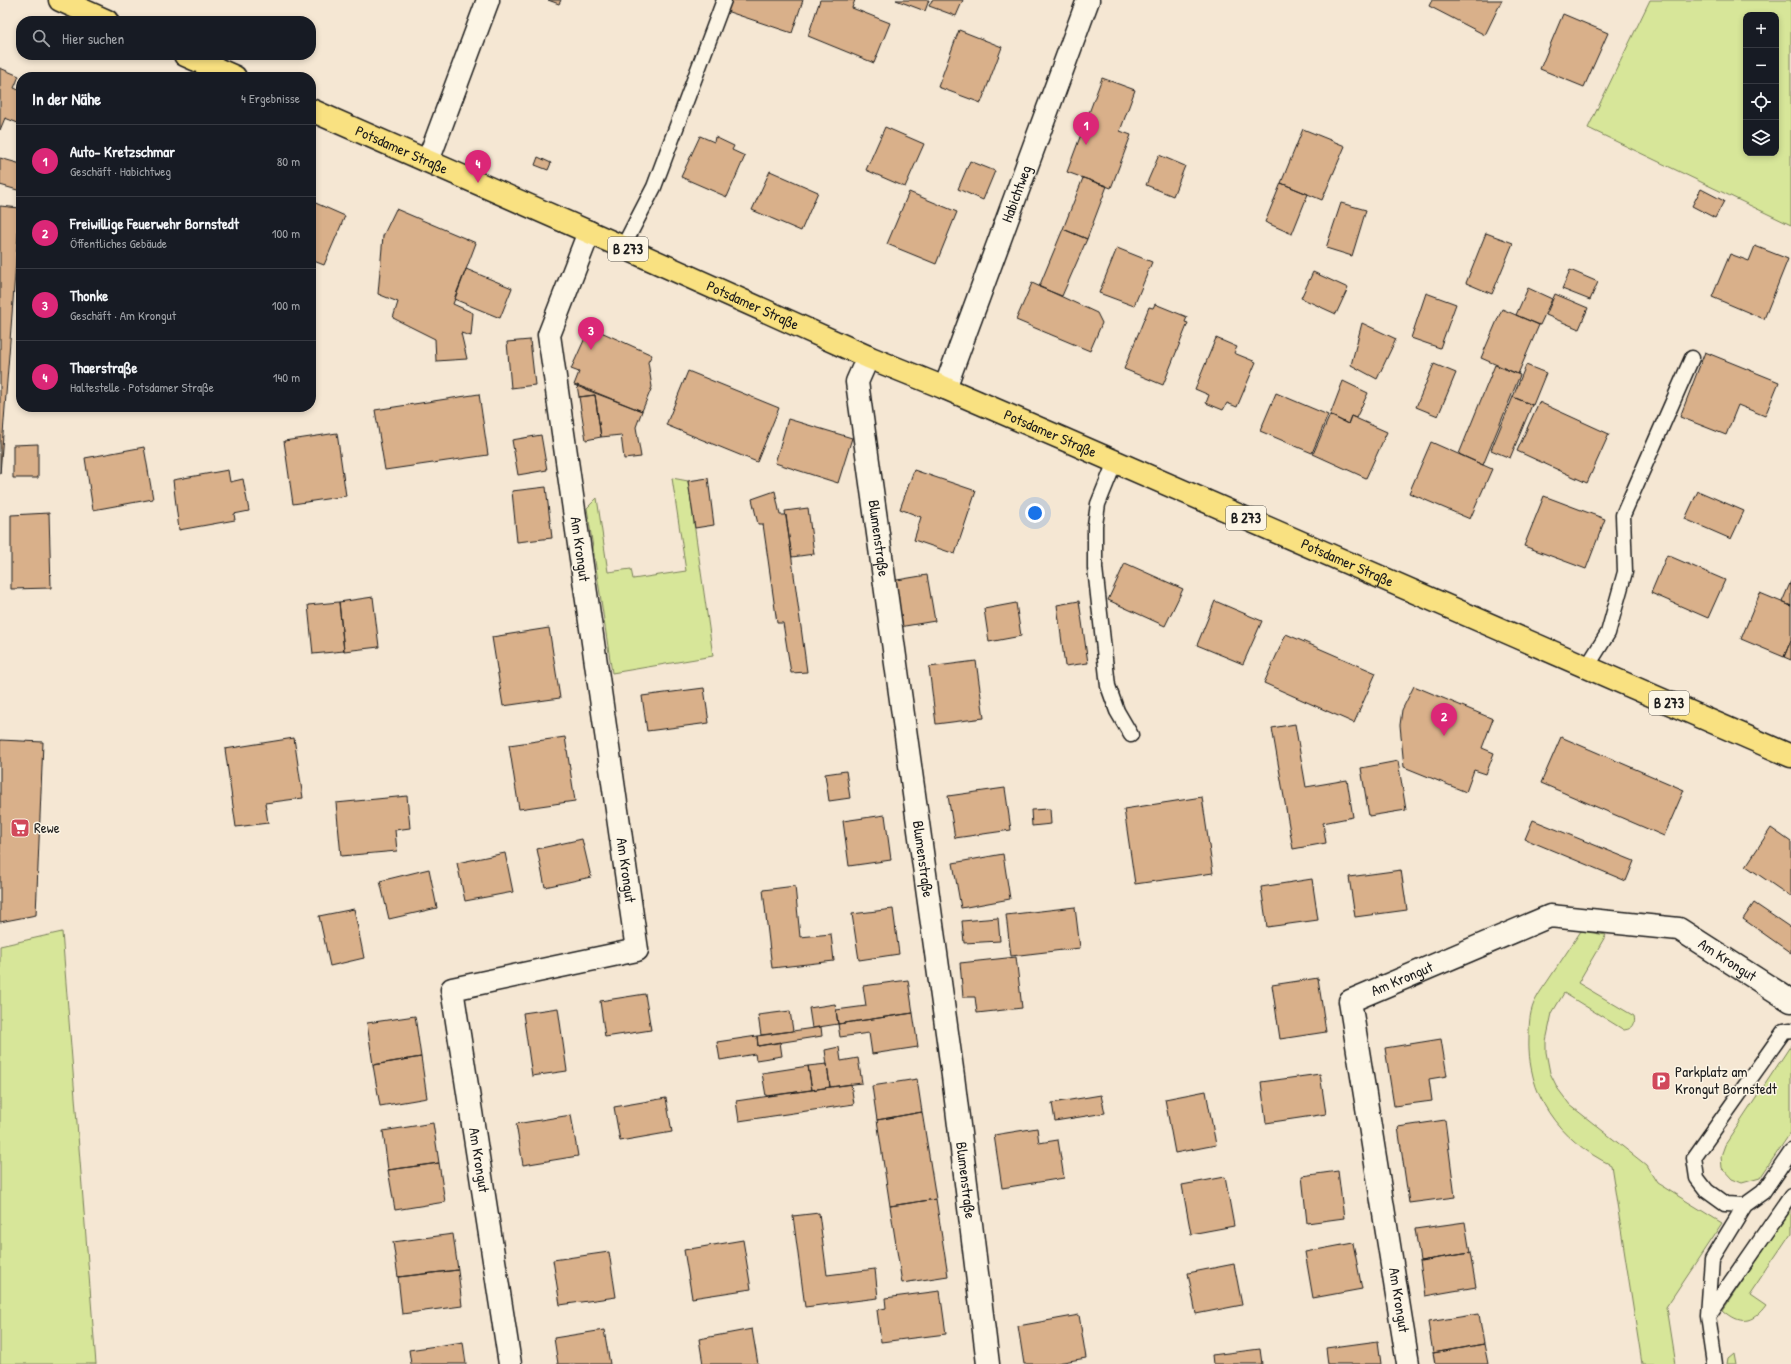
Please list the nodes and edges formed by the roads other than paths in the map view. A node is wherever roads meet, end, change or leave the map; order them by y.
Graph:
1 (60, 0) edge
2 (488, 0) edge
3 (724, 0) edge
4 (1088, 0) edge
5 (96, 16) edge
6 (196, 60) edge
7 (224, 72) edge
8 (316, 112) edge
9 (428, 161) junction
10 (589, 232) junction
11 (623, 247) junction
12 (868, 357) junction
13 (1692, 358) dead end
14 (945, 388) junction
15 (1115, 462) junction
16 (1587, 667) junction
17 (1131, 735) dead end
18 (1791, 756) edge
19 (1791, 1002) edge
20 (1791, 1030) edge
21 (1791, 1151) edge
22 (1791, 1196) edge
23 (1745, 1205) junction
24 (1708, 1316) junction
25 (510, 1364) edge
26 (988, 1364) edge
27 (1408, 1364) edge
28 (1715, 1364) edge

1 - 5 main road
2 - 9 street
3 - 11 lane
4 - 14 street, Habichtweg
6 - 7 main road
8 - 9 main road, Potsdamer Straße / B 273
9 - 10 main road, Potsdamer Straße / B 273
10 - 11 main road, Potsdamer Straße / B 273
10 - 25 street, Am Krongut
11 - 12 main road, Potsdamer Straße / B 273
12 - 14 main road, Potsdamer Straße / B 273
12 - 26 street, Blumenstraße
13 - 16 lane
14 - 15 main road, Potsdamer Straße / B 273
15 - 16 main road, Potsdamer Straße / B 273
15 - 17 lane
16 - 18 main road, Potsdamer Straße / B 273
19 - 27 street, Am Krongut
20 - 23 lane
21 - 23 lane
22 - 24 lane
23 - 24 lane
24 - 28 lane

